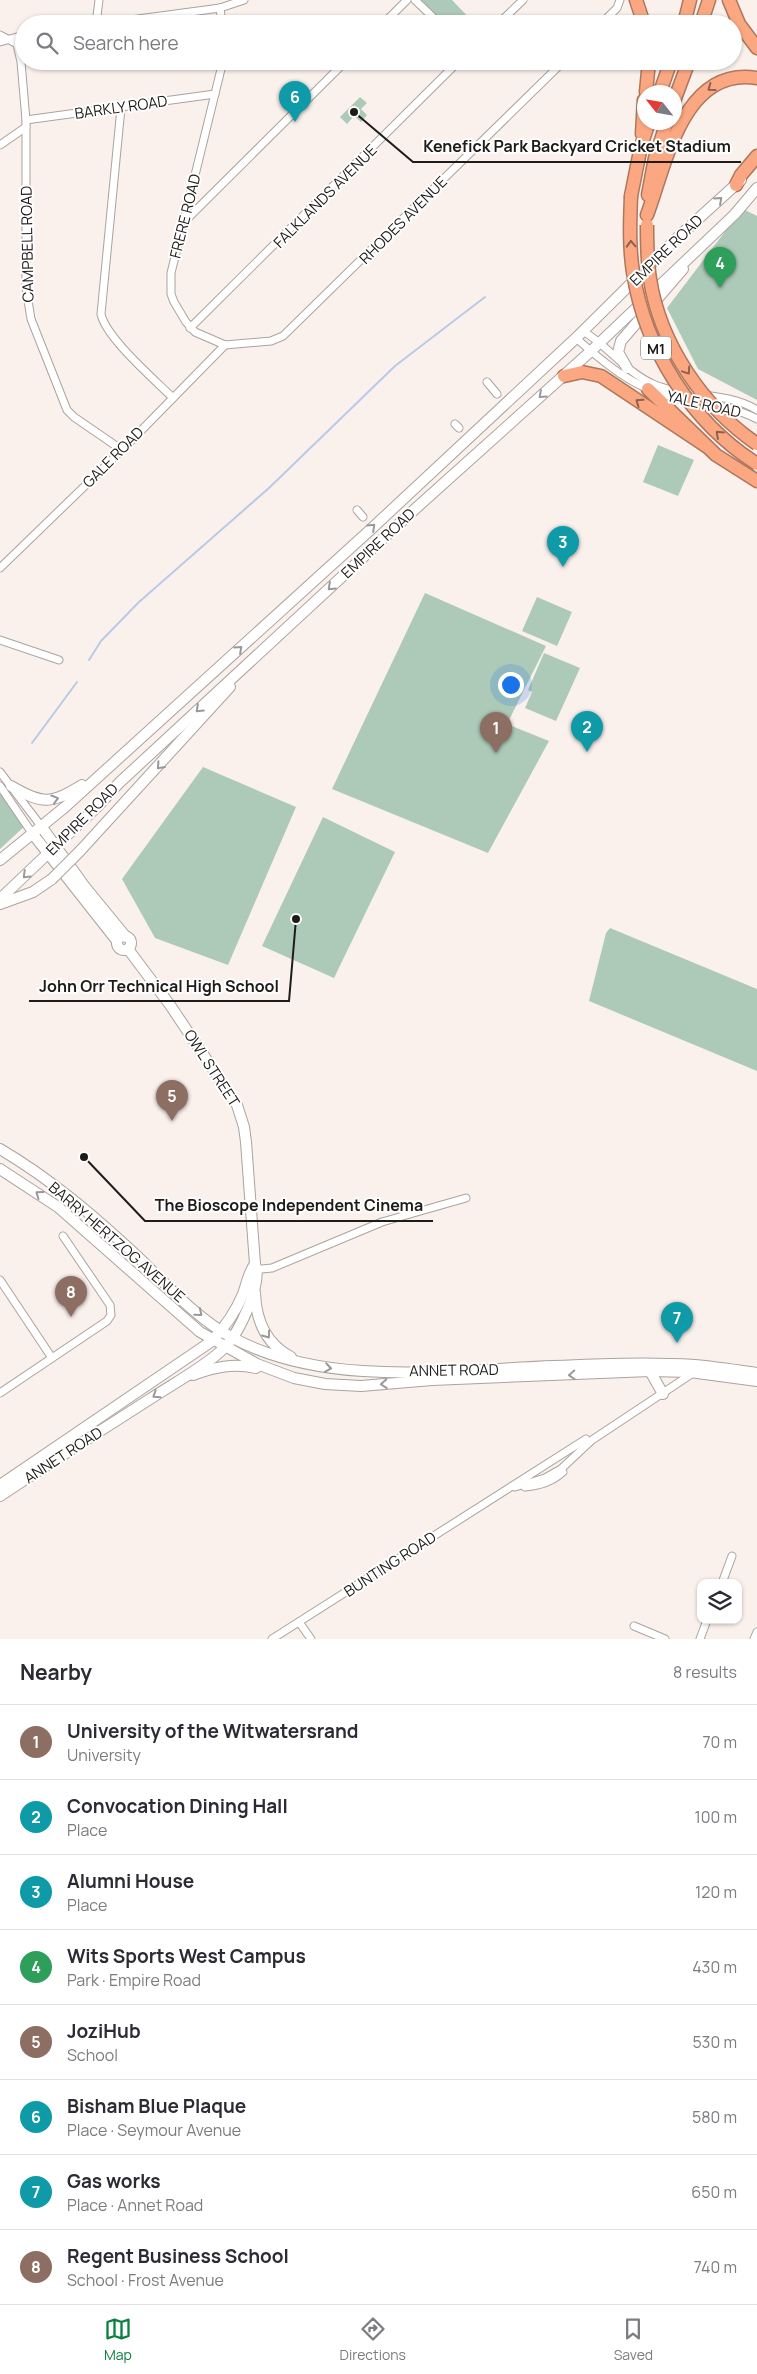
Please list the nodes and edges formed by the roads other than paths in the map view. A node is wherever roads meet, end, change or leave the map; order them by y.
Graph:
1 (99, 0) edge
2 (244, 0) edge
3 (407, 0) edge
4 (415, 0) edge
5 (523, 0) edge
6 (620, 0) edge
7 (636, 0) edge
8 (690, 0) edge
9 (709, 0) edge
10 (729, 0) edge
11 (220, 8) junction
12 (97, 15) edge
13 (168, 15) edge
14 (221, 15) edge
15 (392, 15) edge
16 (431, 15) edge
17 (507, 15) edge
18 (609, 15) edge
19 (641, 15) edge
20 (686, 15) edge
21 (704, 15) edge
22 (736, 15) edge
23 (742, 27) edge
24 (4, 37) edge
25 (0, 42) edge
26 (15, 45) edge
27 (757, 48) edge
28 (20, 70) edge
29 (221, 70) edge
30 (337, 70) edge
31 (450, 70) edge
32 (555, 70) edge
33 (648, 70) edge
34 (668, 70) edge
35 (686, 70) edge
36 (757, 78) edge
37 (647, 85) edge
38 (662, 85) edge
39 (680, 85) edge
40 (216, 94) junction
41 (122, 108) junction
42 (26, 124) junction
43 (642, 130) edge
44 (647, 130) edge
45 (665, 130) edge
46 (0, 145) edge
47 (641, 146) junction
48 (757, 156) edge
49 (757, 165) edge
50 (736, 185) junction
51 (757, 188) edge
52 (647, 220) junction
53 (183, 223) junction
54 (722, 226) junction
55 (650, 308) junction
56 (190, 328) junction
57 (580, 335) junction
58 (601, 341) junction
59 (225, 345) junction
60 (591, 351) junction
61 (627, 368) junction
62 (564, 376) junction
63 (487, 382) dead end
64 (648, 388) junction
65 (497, 394) dead end
66 (173, 398) junction
67 (757, 410) edge
68 (757, 419) edge
69 (757, 444) edge
70 (706, 446) junction
71 (122, 450) junction
72 (757, 464) edge
73 (757, 481) edge
74 (357, 510) dead end
75 (364, 517) dead end
76 (0, 568) edge
77 (0, 640) edge
78 (59, 660) dead end
79 (236, 675) junction
80 (0, 772) edge
81 (98, 776) junction
82 (5, 786) edge
83 (36, 829) junction
84 (52, 849) junction
85 (0, 860) edge
86 (0, 899) edge
87 (0, 904) edge
88 (0, 1149) edge
89 (0, 1168) edge
90 (466, 1198) dead end
91 (63, 1236) dead end
92 (254, 1268) junction
93 (0, 1280) edge
94 (254, 1290) junction
95 (222, 1331) junction
96 (232, 1338) junction
97 (212, 1341) junction
98 (225, 1348) junction
99 (52, 1358) junction
100 (307, 1365) junction
101 (612, 1368) junction
102 (694, 1369) junction
103 (272, 1371) junction
104 (553, 1371) junction
105 (650, 1371) junction
106 (757, 1373) edge
107 (182, 1379) junction
108 (757, 1381) edge
109 (662, 1392) junction
110 (0, 1393) edge
111 (0, 1485) edge
112 (508, 1489) junction
113 (0, 1496) edge
114 (732, 1556) dead end
115 (723, 1579) edge
116 (299, 1622) junction
117 (706, 1624) edge
118 (634, 1626) dead end
119 (757, 1632) edge
120 (272, 1639) edge
121 (311, 1639) edge
122 (665, 1639) edge
123 (700, 1639) edge
124 (754, 1639) edge

1 - 12 street
2 - 11 street
3 - 15 street
4 - 16 street
5 - 17 street
6 - 18 street
7 - 19 highway
8 - 20 highway
9 - 21 highway
10 - 22 highway
11 - 13 street
11 - 14 street
23 - 27 highway
24 - 25 street
24 - 26 street, CAMPBELL ROAD
28 - 42 street, CAMPBELL ROAD
29 - 40 street, FRERE ROAD
30 - 53 street
31 - 56 street, FALKLANDS AVENUE
32 - 59 street, RHODES AVENUE
33 - 37 highway
34 - 38 highway
35 - 39 highway
36 -> 52 highway
40 - 41 street, BARKLY ROAD
40 - 53 street, FRERE ROAD
41 - 42 street, BARKLY ROAD
41 - 66 street
42 - 46 street, BARKLY ROAD
42 - 71 street, CAMPBELL ROAD
43 - 47 highway
44 - 47 highway, M1
45 - 52 highway, M1
72 -> 47 highway, M1, bridge
48 - 50 highway
49 - 50 main road, EMPIRE ROAD
57 -> 50 main road, EMPIRE ROAD
51 - 54 main road, EMPIRE ROAD
52 -> 69 highway, M1, bridge
53 - 56 street, FRERE ROAD
54 - 55 main road
54 - 58 main road, EMPIRE ROAD
55 - 58 main road
55 - 61 main road
56 - 59 street, FRERE ROAD
57 - 58 street, YALE ROAD
57 - 60 street, YALE ROAD
81 -> 57 main road, EMPIRE ROAD
58 - 60 main road, EMPIRE ROAD
58 - 61 street, YALE ROAD
59 - 66 street, GALE ROAD
60 - 62 main road, EMPIRE ROAD
60 - 64 street, YALE ROAD
61 - 67 street, YALE ROAD
70 -> 62 highway
62 -> 79 main road, EMPIRE ROAD
63 - 65 street
64 - 68 street, YALE ROAD
64 - 70 highway
66 - 71 street, GALE ROAD
70 - 73 highway
71 - 76 street, GALE ROAD
74 - 75 street
77 - 78 street
79 -> 84 main road, EMPIRE ROAD
79 -> 87 main road, bridge
80 - 82 street
82 -> 81 main road
81 - 83 main road, EMPIRE ROAD
82 - 83 street
82 - 83 street
83 - 84 main road
83 - 85 main road, EMPIRE ROAD
84 -> 86 main road, EMPIRE ROAD
84 - 92 main road, OWL STREET
88 -> 95 main road, BARRY HERTZOG AVENUE
97 -> 89 main road, BARRY HERTZOG AVENUE
90 - 92 street
91 - 99 street
92 - 94 main road, OWL STREET
92 - 95 main road, OWL STREET
93 - 99 street
94 - 96 main road, OWL STREET
94 -> 100 main road
95 - 96 main road, BARRY HERTZOG AVENUE
95 - 97 main road, ANNET ROAD
96 - 98 main road, ANNET ROAD
96 - 100 main road, ANNET ROAD
97 - 98 main road, BARRY HERTZOG AVENUE
97 - 111 main road, ANNET ROAD
98 - 103 main road, ANNET ROAD
98 - 107 main road, ANNET ROAD
99 - 110 street
100 -> 104 main road, ANNET ROAD
101 - 102 main road, ANNET ROAD
101 - 104 main road, ANNET ROAD
101 - 105 main road, ANNET ROAD
102 - 105 main road, ANNET ROAD
102 - 106 main road
102 - 108 main road
102 - 109 street, BUNTING ROAD
104 -> 103 main road, ANNET ROAD
103 - 107 main road
105 - 109 main road
107 -> 113 main road, ANNET ROAD
109 - 112 street, BUNTING ROAD
109 - 112 street, BUNTING ROAD
112 - 116 street, BUNTING ROAD
114 - 115 street
116 - 120 street, BUNTING ROAD
116 - 121 street
117 - 123 street
118 - 122 street
119 - 124 street

